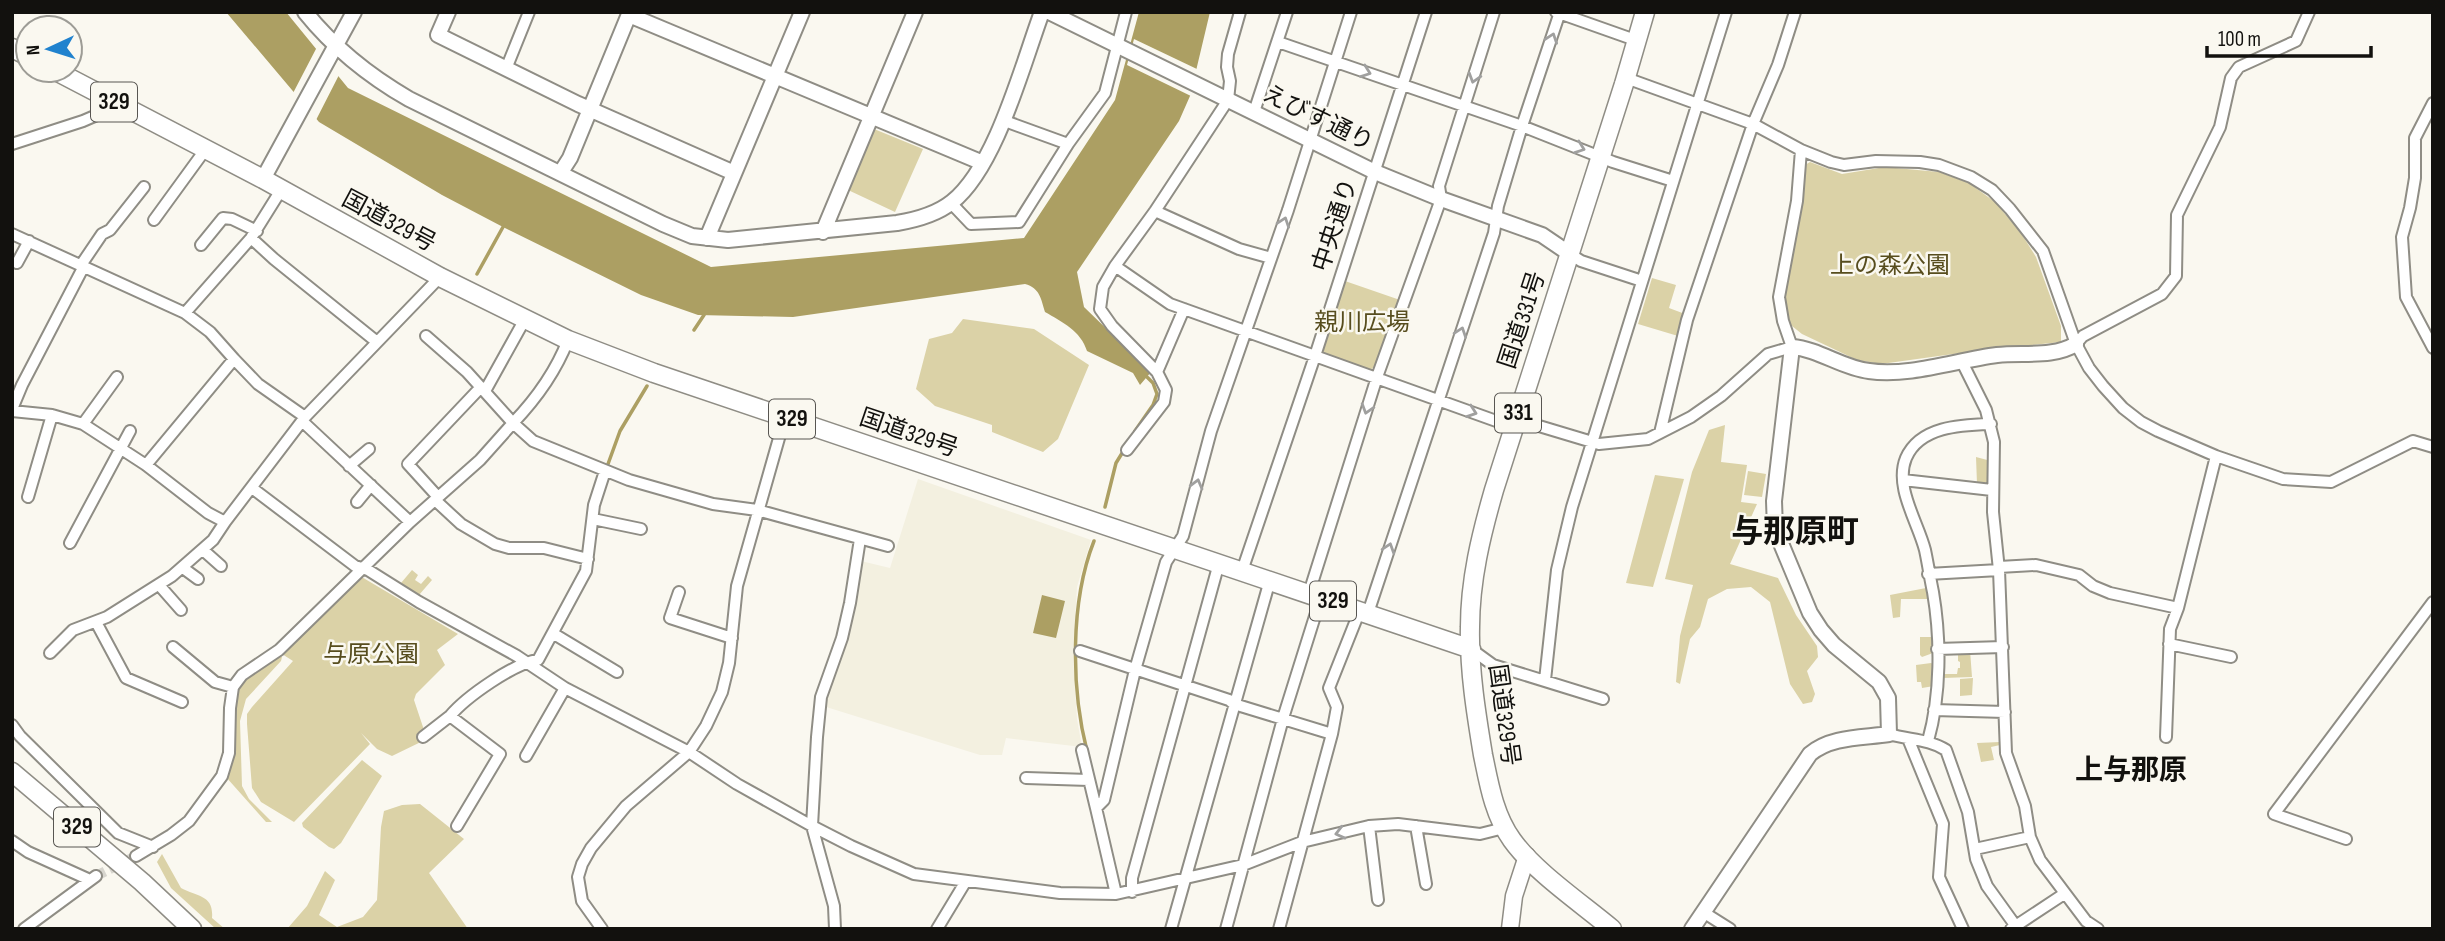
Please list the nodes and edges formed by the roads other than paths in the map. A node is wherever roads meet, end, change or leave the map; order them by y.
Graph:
1 (305, 12) edge
2 (354, 12) edge
3 (448, 12) edge
4 (529, 12) edge
5 (802, 12) edge
6 (915, 12) edge
7 (1042, 12) edge
8 (1049, 12) edge
9 (1126, 12) edge
10 (1240, 12) edge
11 (1287, 12) edge
12 (1351, 12) edge
13 (1426, 12) edge
14 (1494, 12) edge
15 (1645, 12) edge
16 (1726, 12) edge
17 (1795, 12) edge
18 (2309, 12) edge
19 (1559, 13) edge
20 (630, 14) edge
21 (1638, 41) junction
22 (1278, 42) junction
23 (335, 47) junction
24 (1124, 49) junction
25 (1336, 62) junction
26 (506, 69) junction
27 (775, 76) junction
28 (1626, 78) junction
29 (80, 84) edge
30 (1402, 85) junction
31 (1222, 97) junction
32 (2433, 103) edge
33 (1699, 104) junction
34 (120, 105) junction
35 (1465, 106) junction
36 (591, 110) junction
37 (1254, 112) junction
38 (872, 117) junction
39 (1002, 120) junction
40 (1753, 124) junction
41 (1522, 126) junction
42 (1311, 140) junction
43 (12, 144) edge
44 (1068, 144) junction
45 (205, 149) junction
46 (1801, 150) junction
47 (1602, 156) junction
48 (983, 163) junction
49 (561, 172) junction
50 (1375, 172) junction
51 (734, 173) junction
52 (262, 179) junction
53 (1673, 181) junction
54 (144, 187) dead end
55 (281, 190) junction
56 (1441, 199) junction
57 (951, 203) junction
58 (1155, 211) junction
59 (154, 219) dead end
60 (1497, 220) junction
61 (823, 232) junction
62 (12, 234) edge
63 (254, 235) junction
64 (707, 239) junction
65 (29, 242) junction
66 (201, 245) dead end
67 (1570, 254) junction
68 (1271, 258) junction
69 (17, 262) dead end
70 (83, 266) junction
71 (1115, 266) junction
72 (440, 276) junction
73 (1642, 281) junction
74 (1184, 309) junction
75 (185, 313) junction
76 (525, 319) junction
77 (1246, 332) junction
78 (426, 336) dead end
79 (568, 340) junction
80 (377, 342) junction
81 (2076, 344) junction
82 (1792, 347) junction
83 (2433, 348) edge
84 (1315, 356) junction
85 (234, 359) junction
86 (1962, 362) junction
87 (1157, 372) junction
88 (117, 377) dead end
89 (1377, 377) junction
90 (483, 389) junction
91 (1438, 400) junction
92 (12, 410) edge
93 (52, 415) junction
94 (785, 417) junction
95 (303, 419) junction
96 (513, 423) junction
97 (1514, 423) junction
98 (83, 424) junction
99 (1991, 424) junction
100 (130, 431) dead end
101 (1660, 433) junction
102 (1591, 441) junction
103 (119, 447) junction
104 (2433, 447) edge
105 (369, 449) dead end
106 (1127, 450) dead end
107 (2216, 456) junction
108 (146, 466) junction
109 (349, 466) junction
110 (605, 471) junction
111 (1903, 480) junction
112 (371, 485) junction
113 (252, 488) junction
114 (1992, 490) junction
115 (28, 497) dead end
116 (436, 498) junction
117 (357, 502) dead end
118 (757, 510) junction
119 (593, 519) junction
120 (225, 522) junction
121 (410, 522) junction
122 (641, 529) dead end
123 (860, 538) junction
124 (70, 543) dead end
125 (888, 546) dead end
126 (1175, 549) junction
127 (203, 550) junction
128 (588, 559) junction
129 (1219, 563) junction
130 (221, 566) dead end
131 (183, 568) junction
132 (1999, 568) junction
133 (362, 569) junction
134 (1242, 571) junction
135 (1928, 575) junction
136 (198, 579) dead end
137 (1270, 580) junction
138 (159, 585) junction
139 (679, 592) dead end
140 (1315, 595) junction
141 (2433, 602) edge
142 (2178, 608) junction
143 (181, 610) dead end
144 (1364, 611) junction
145 (96, 622) junction
146 (554, 634) junction
147 (732, 638) junction
148 (2169, 644) junction
149 (173, 647) dead end
150 (2003, 647) junction
151 (1471, 649) junction
152 (1937, 649) junction
153 (1080, 651) dead end
154 (50, 653) dead end
155 (2231, 657) dead end
156 (524, 662) junction
157 (1135, 670) junction
158 (618, 672) dead end
159 (1545, 680) junction
160 (233, 687) junction
161 (1184, 687) junction
162 (565, 688) junction
163 (1603, 699) dead end
164 (182, 702) dead end
165 (1234, 704) junction
166 (1934, 710) junction
167 (2005, 712) junction
168 (450, 716) junction
169 (1283, 721) junction
170 (12, 725) edge
171 (1332, 734) junction
172 (1889, 734) junction
173 (422, 737) dead end
174 (2166, 737) dead end
175 (1909, 741) junction
176 (1928, 741) junction
177 (1082, 750) dead end
178 (689, 752) junction
179 (526, 756) dead end
180 (12, 772) edge
181 (1026, 778) dead end
182 (1089, 780) junction
183 (1096, 808) junction
184 (1416, 825) junction
185 (457, 826) dead end
186 (812, 826) junction
187 (1369, 826) junction
188 (1504, 828) junction
189 (2030, 837) junction
190 (2346, 839) dead end
191 (12, 841) edge
192 (1302, 842) junction
193 (153, 847) junction
194 (1975, 849) junction
195 (135, 856) tunnel mouth
196 (1527, 856) junction
197 (1243, 865) junction
198 (1185, 879) junction
199 (966, 881) junction
200 (1426, 884) dead end
201 (1132, 892) junction
202 (1116, 894) junction
203 (2064, 894) junction
204 (1378, 900) dead end
205 (1703, 912) junction
206 (2013, 927) edge
207 (24, 929) edge
208 (192, 929) edge
209 (603, 929) edge
210 (835, 929) edge
211 (937, 929) edge
212 (1171, 929) edge
213 (1226, 929) edge
214 (1279, 929) edge
215 (1510, 929) edge
216 (1612, 929) edge
217 (1692, 929) edge
218 (1730, 929) edge
219 (1963, 929) edge
220 (2098, 929) edge

1 - 23 street
2 - 23 street
3 - 26 street
4 - 26 street
5 - 27 street
6 - 38 street
7 - 39 street
8 - 24 street, えびす通り
9 - 24 street
10 - 31 street
11 - 22 street
12 - 25 street
13 - 30 street, 中央通り
14 -> 35 street
15 - 21 highway, 国道331号 / 331
16 - 33 street
17 - 40 street
18 - 81 street
19 - 21 street
41 -> 19 street
20 - 27 street
20 - 36 street
21 - 28 highway, 国道331号 / 331
22 - 25 street
22 - 37 street
23 - 49 street
23 - 52 street
24 - 31 street, えびす通り
24 - 44 street
25 -> 30 street
25 - 42 street
26 - 36 street
27 - 38 street
27 - 51 street
28 - 33 street
28 - 47 highway, 国道331号 / 331
29 - 34 highway, 国道329号 / 329
30 - 35 street
30 - 50 street, 中央通り
31 - 37 street, えびす通り
31 - 58 street
32 - 83 street
33 - 40 street
33 - 53 street
34 - 43 street
34 - 45 highway, 国道329号 / 329
35 - 41 street
35 - 56 street
36 - 49 street
36 - 51 street
37 - 42 street, えびす通り
38 - 48 street
38 - 61 street
39 - 44 street
39 - 48 street
40 - 46 street
40 - 101 street
41 -> 47 street
41 - 60 street
42 - 50 street, えびす通り
68 -> 42 street
44 - 57 street
45 - 52 highway, 国道329号 / 329
45 - 59 street
46 - 81 street
46 - 82 street
47 - 53 street
47 - 67 highway, 国道331号 / 331
48 - 57 street
49 - 64 street
50 - 56 street, えびす通り
50 - 84 street, 中央通り
51 - 64 street
52 - 55 highway, 国道329号 / 329
53 - 73 street
54 - 70 street
55 - 63 street
55 - 72 highway, 国道329号 / 329
56 - 60 street, えびす通り
56 - 89 street
57 - 61 street
58 - 68 street
58 - 71 street
60 - 67 street, えびす通り
91 -> 60 street
61 - 64 street
62 - 65 street
63 - 66 street
63 - 75 street
63 - 80 street
65 - 69 street
65 - 70 street
67 - 73 street
67 - 97 highway, 国道331号 / 331
68 - 77 street
70 - 75 street
70 - 92 street
71 - 74 street
71 - 87 street
72 - 76 highway, 国道329号 / 329
72 - 80 street
73 - 102 street
74 - 77 street
74 - 87 street
75 - 85 street
76 - 79 highway, 国道329号 / 329
76 - 90 street
77 - 84 street
126 -> 77 street
78 - 90 street
79 - 94 highway, 国道329号 / 329
79 - 96 street
80 - 95 street
81 - 86 street
81 - 107 street
82 - 86 street
82 - 101 street
82 - 172 street
84 - 89 street
84 - 134 street, 中央通り
85 - 95 street
85 - 108 street
86 - 99 street
87 - 106 street
88 - 98 street
89 - 91 street
89 -> 140 street
90 - 96 street
90 - 116 street
91 -> 97 street
144 -> 91 street
92 - 93 street
93 - 98 street
93 - 115 street
94 - 118 street
94 - 126 highway, 国道329号 / 329
95 - 109 street
95 - 113 street
96 - 110 street
96 - 116 street
97 - 102 street
97 - 151 highway, 国道331号 / 331
98 - 103 street
99 - 111 street
99 - 114 street
100 - 103 street
101 - 102 street
102 - 159 street
103 - 108 street
103 - 124 street
104 - 107 street
105 - 109 street
107 - 142 street
108 - 120 street
109 - 112 street
110 - 118 street
110 - 119 street
111 - 114 street
111 - 135 street
112 - 117 street
112 - 121 street
113 - 120 street
113 - 133 street
114 - 132 street
116 - 121 street
116 - 128 street
118 - 123 street
118 - 147 street
119 - 122 street
119 - 128 street
120 - 127 street
121 - 133 street
123 - 125 street
123 - 186 street
126 - 129 highway, 国道329号 / 329
126 - 157 street
127 - 130 street
127 - 131 street
128 - 146 street
129 - 134 highway, 国道329号 / 329
129 - 161 street
131 - 136 street
131 - 138 street
132 - 135 street
132 - 142 street
132 - 150 street
133 - 156 street
133 - 160 street
134 - 137 highway, 国道329号 / 329
135 - 152 street
137 - 140 highway, 国道329号 / 329
137 - 165 street
138 - 143 street
138 - 145 street
139 - 147 street
140 - 144 highway, 国道329号 / 329
140 - 169 street
141 - 190 street
142 - 148 street
144 - 151 highway, 国道329号 / 329
144 - 171 street
145 - 154 street
145 - 164 street
146 - 156 street
146 - 158 street
147 - 178 street
148 - 155 street
148 - 174 street
149 - 160 street
150 - 152 street
150 - 167 street
151 - 159 street
151 - 188 highway, 国道329号
152 - 166 street
153 - 157 street
156 - 162 street
156 - 168 street
157 - 161 street
157 - 183 street
159 - 163 street
160 - 193 street
161 - 165 street
161 - 201 street
162 - 178 street
162 - 179 street
165 - 169 street
165 - 198 street
166 - 167 street
166 - 176 street
167 - 189 street
168 - 173 street
168 - 185 street
169 - 171 street
169 - 197 street
170 - 193 street
171 - 192 street
172 - 175 street
172 - 205 street
175 - 176 street
175 - 219 street
176 - 194 street
177 - 182 street
178 - 186 street
178 - 209 street
180 - 208 highway, 329
181 - 182 street
182 - 183 street
183 - 202 street
184 - 187 street
184 - 188 street
184 - 200 street
186 - 199 street
186 - 210 street
187 -> 192 street
187 - 204 street
188 - 196 highway, 国道329号
189 - 194 street
189 - 203 street
191 - 207 street
192 - 197 street
192 - 214 street
193 - 195 street
194 - 206 street
196 - 215 main road
196 - 216 highway, 国道329号
197 - 198 street
197 - 213 street
198 - 201 street
198 - 212 street
199 - 202 street
199 - 211 street
201 - 202 street
203 - 206 street
203 - 220 street
205 - 217 street
205 - 218 street

